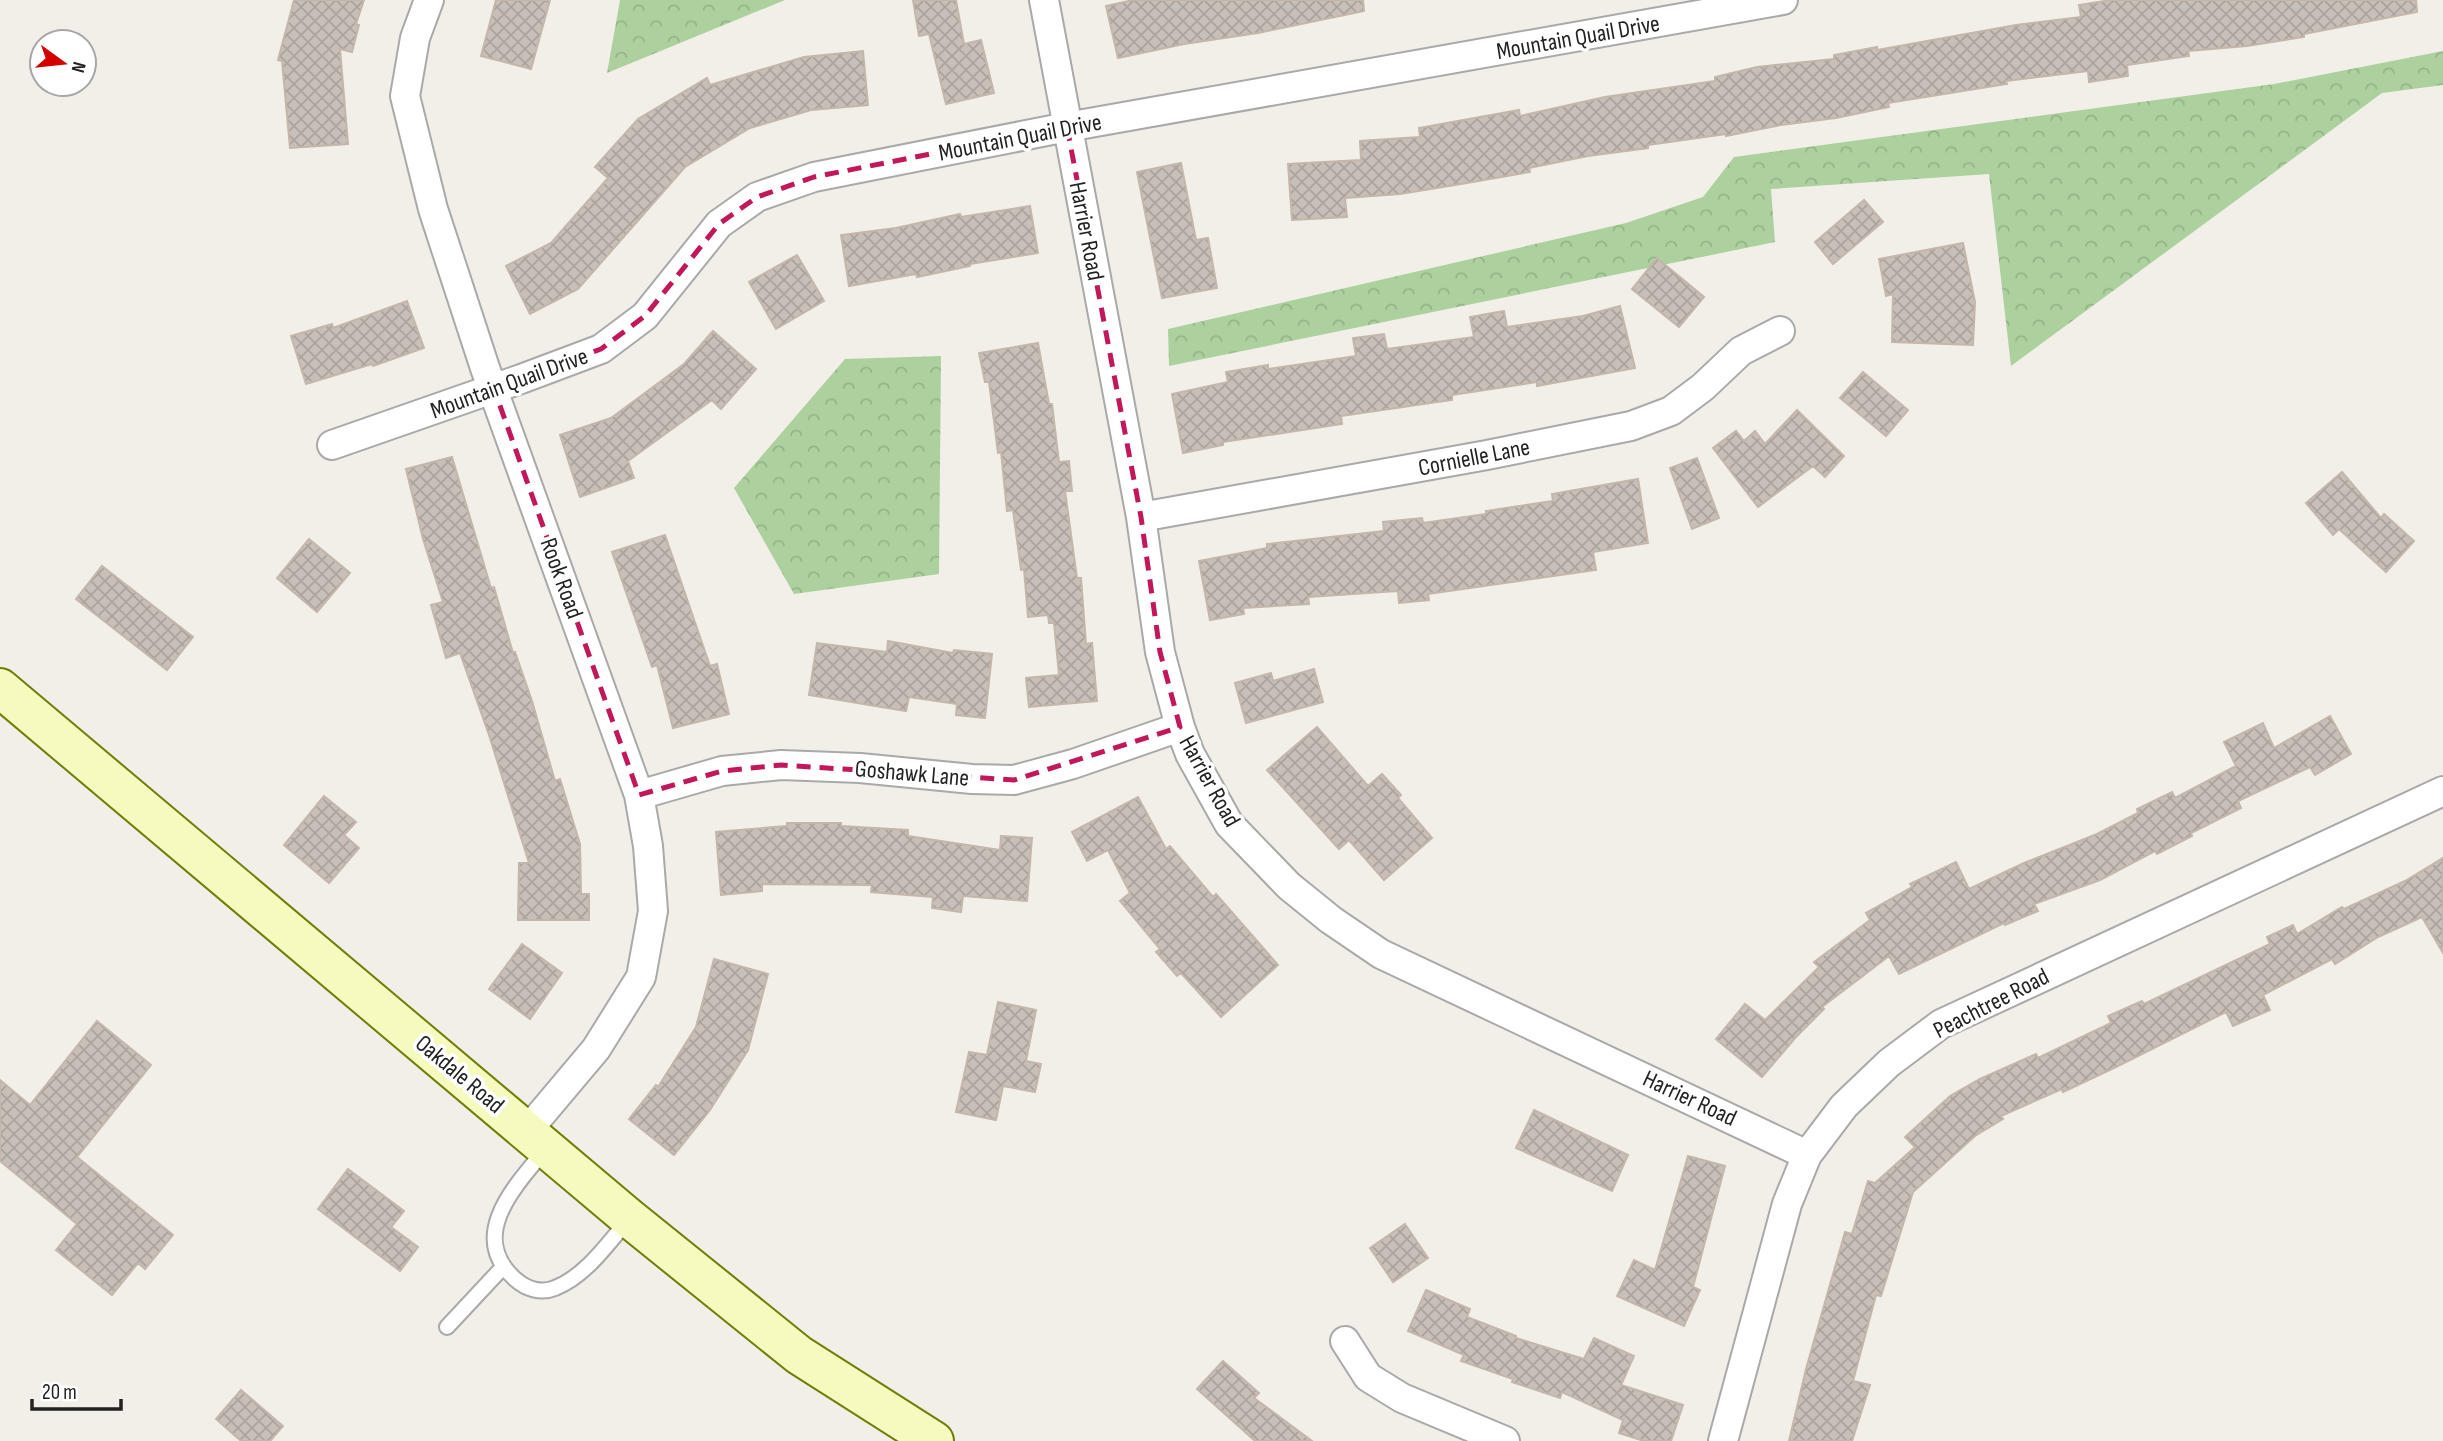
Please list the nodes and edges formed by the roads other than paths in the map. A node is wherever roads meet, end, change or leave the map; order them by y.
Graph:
1 (429, 0) edge
2 (1044, 0) edge
3 (1783, 0) edge
4 (1708, 7) edge
5 (1067, 127) junction
6 (1780, 331) dead end
7 (495, 389) junction
8 (332, 445) dead end
9 (1141, 517) junction
10 (0, 688) edge
11 (1180, 727) junction
12 (2443, 791) edge
13 (639, 795) junction
14 (537, 1140) junction
15 (1807, 1154) junction
16 (629, 1219) junction
17 (503, 1267) junction
18 (447, 1326) dead end
19 (1345, 1341) dead end
20 (934, 1441) edge
21 (1505, 1441) edge
22 (1723, 1441) edge

1 - 7 street, Rook Road
2 - 5 street, Harrier Road
3 - 4 street, Mountain Quail Drive
4 - 5 street, Mountain Quail Drive
5 - 7 street, Mountain Quail Drive
5 - 9 street, Harrier Road
6 - 9 street, Cornielle Lane
7 - 8 street, Mountain Quail Drive
7 - 13 street, Rook Road
9 - 11 street, Harrier Road
10 - 14 main road, Oakdale Road
11 - 13 street, Goshawk Lane
11 - 15 street, Harrier Road
12 - 15 street, Peachtree Road
13 - 14 street, Rook Road
14 - 16 main road, Oakdale Road
14 - 17 lane
15 - 22 street, Peachtree Road
16 - 17 lane
16 - 20 main road, Oakdale Road
17 - 18 lane
19 - 21 street

